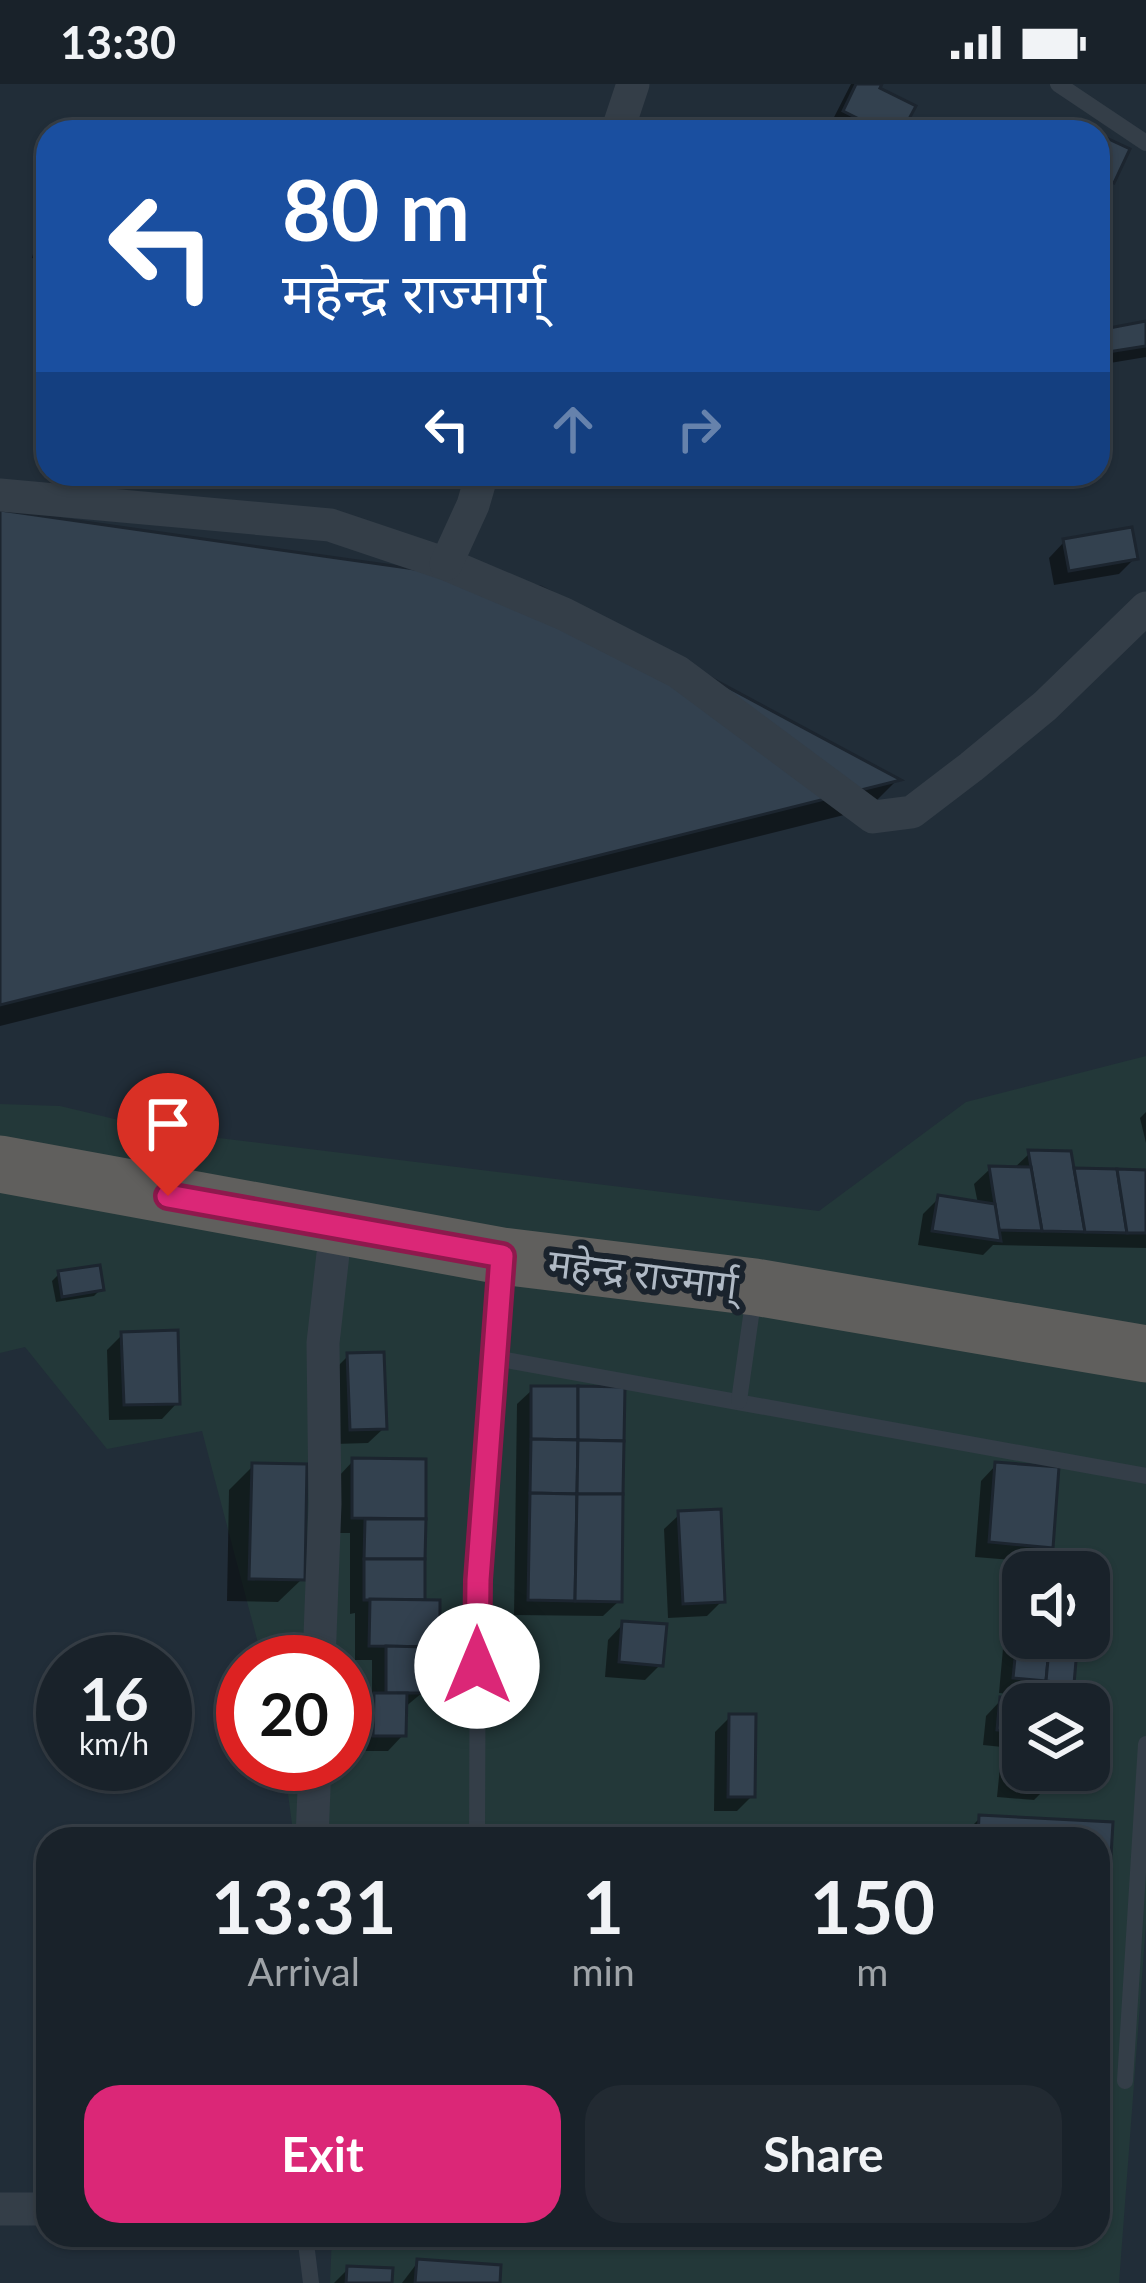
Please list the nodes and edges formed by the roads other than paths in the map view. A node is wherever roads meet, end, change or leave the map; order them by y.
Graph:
1 (633, 84) edge
2 (1058, 84) edge
3 (620, 120) edge
4 (1146, 143) edge
5 (479, 486) edge
6 (0, 494) edge
7 (446, 564) junction
8 (1146, 608) edge
9 (0, 1164) edge
10 (336, 1227) junction
11 (502, 1256) junction
12 (755, 1287) junction
13 (1146, 1354) edge
14 (495, 1358) junction
15 (739, 1401) junction
16 (1146, 1476) edge
17 (320, 1635) edge
18 (1146, 1744) edge
19 (314, 1791) edge
20 (313, 1827) edge
21 (476, 1827) edge
22 (1125, 2081) dead end
23 (0, 2209) edge
24 (36, 2209) edge
25 (306, 2247) edge
26 (311, 2283) edge

1 - 3 street
2 - 4 lane
5 - 7 street
6 - 7 street
7 - 8 street
9 - 10 highway, महेन्द्र राज्मार्ग्
10 - 11 highway, महेन्द्र राज्मार्ग्
10 - 17 street
11 - 12 highway, महेन्द्र राज्मार्ग्
11 - 14 lane
12 - 13 highway, महेन्द्र राज्मार्ग्
12 - 15 lane
14 - 15 lane
14 - 21 lane
15 - 16 lane
18 - 22 lane
19 - 20 street
23 - 24 street
25 - 26 lane

